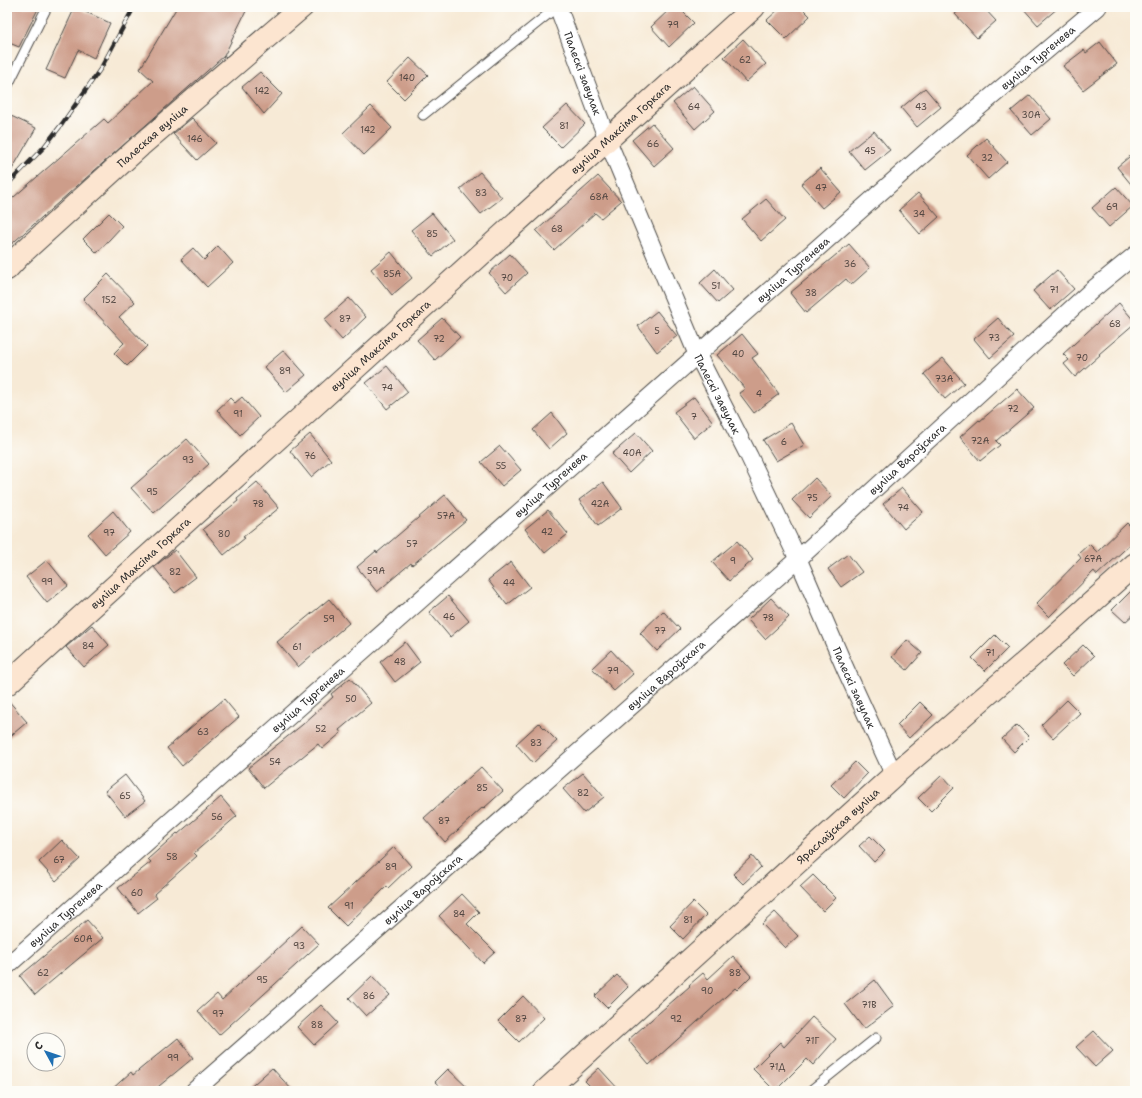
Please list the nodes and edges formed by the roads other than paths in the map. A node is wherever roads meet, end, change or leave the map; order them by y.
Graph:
1 (46, 7) edge
2 (302, 7) edge
3 (557, 7) edge
4 (754, 7) edge
5 (1098, 7) edge
6 (7, 87) edge
7 (423, 115) dead end
8 (607, 139) junction
9 (1135, 255) edge
10 (7, 269) edge
11 (698, 354) junction
12 (798, 559) junction
13 (1135, 564) edge
14 (7, 684) edge
15 (894, 775) junction
16 (7, 966) edge
17 (876, 1038) dead end
18 (194, 1091) edge
19 (545, 1091) edge
20 (810, 1091) edge

1 - 6 lane
2 - 10 street, Палеская вуліца
3 - 7 lane
3 - 8 street, Палескі завулак
4 - 8 street, вуліца Максіма Горкага
5 - 11 street, вуліца Тургенева
8 - 11 street, Палескі завулак
8 - 14 street, вуліца Максіма Горкага
9 - 12 street, вуліца Вароўскага
11 - 12 street, Палескі завулак
11 - 16 street, вуліца Тургенева
12 - 15 street, Палескі завулак
12 - 18 street, вуліца Вароўскага
13 - 15 street, Яраслаўская вуліца
15 - 19 street, Яраслаўская вуліца
17 - 20 lane

